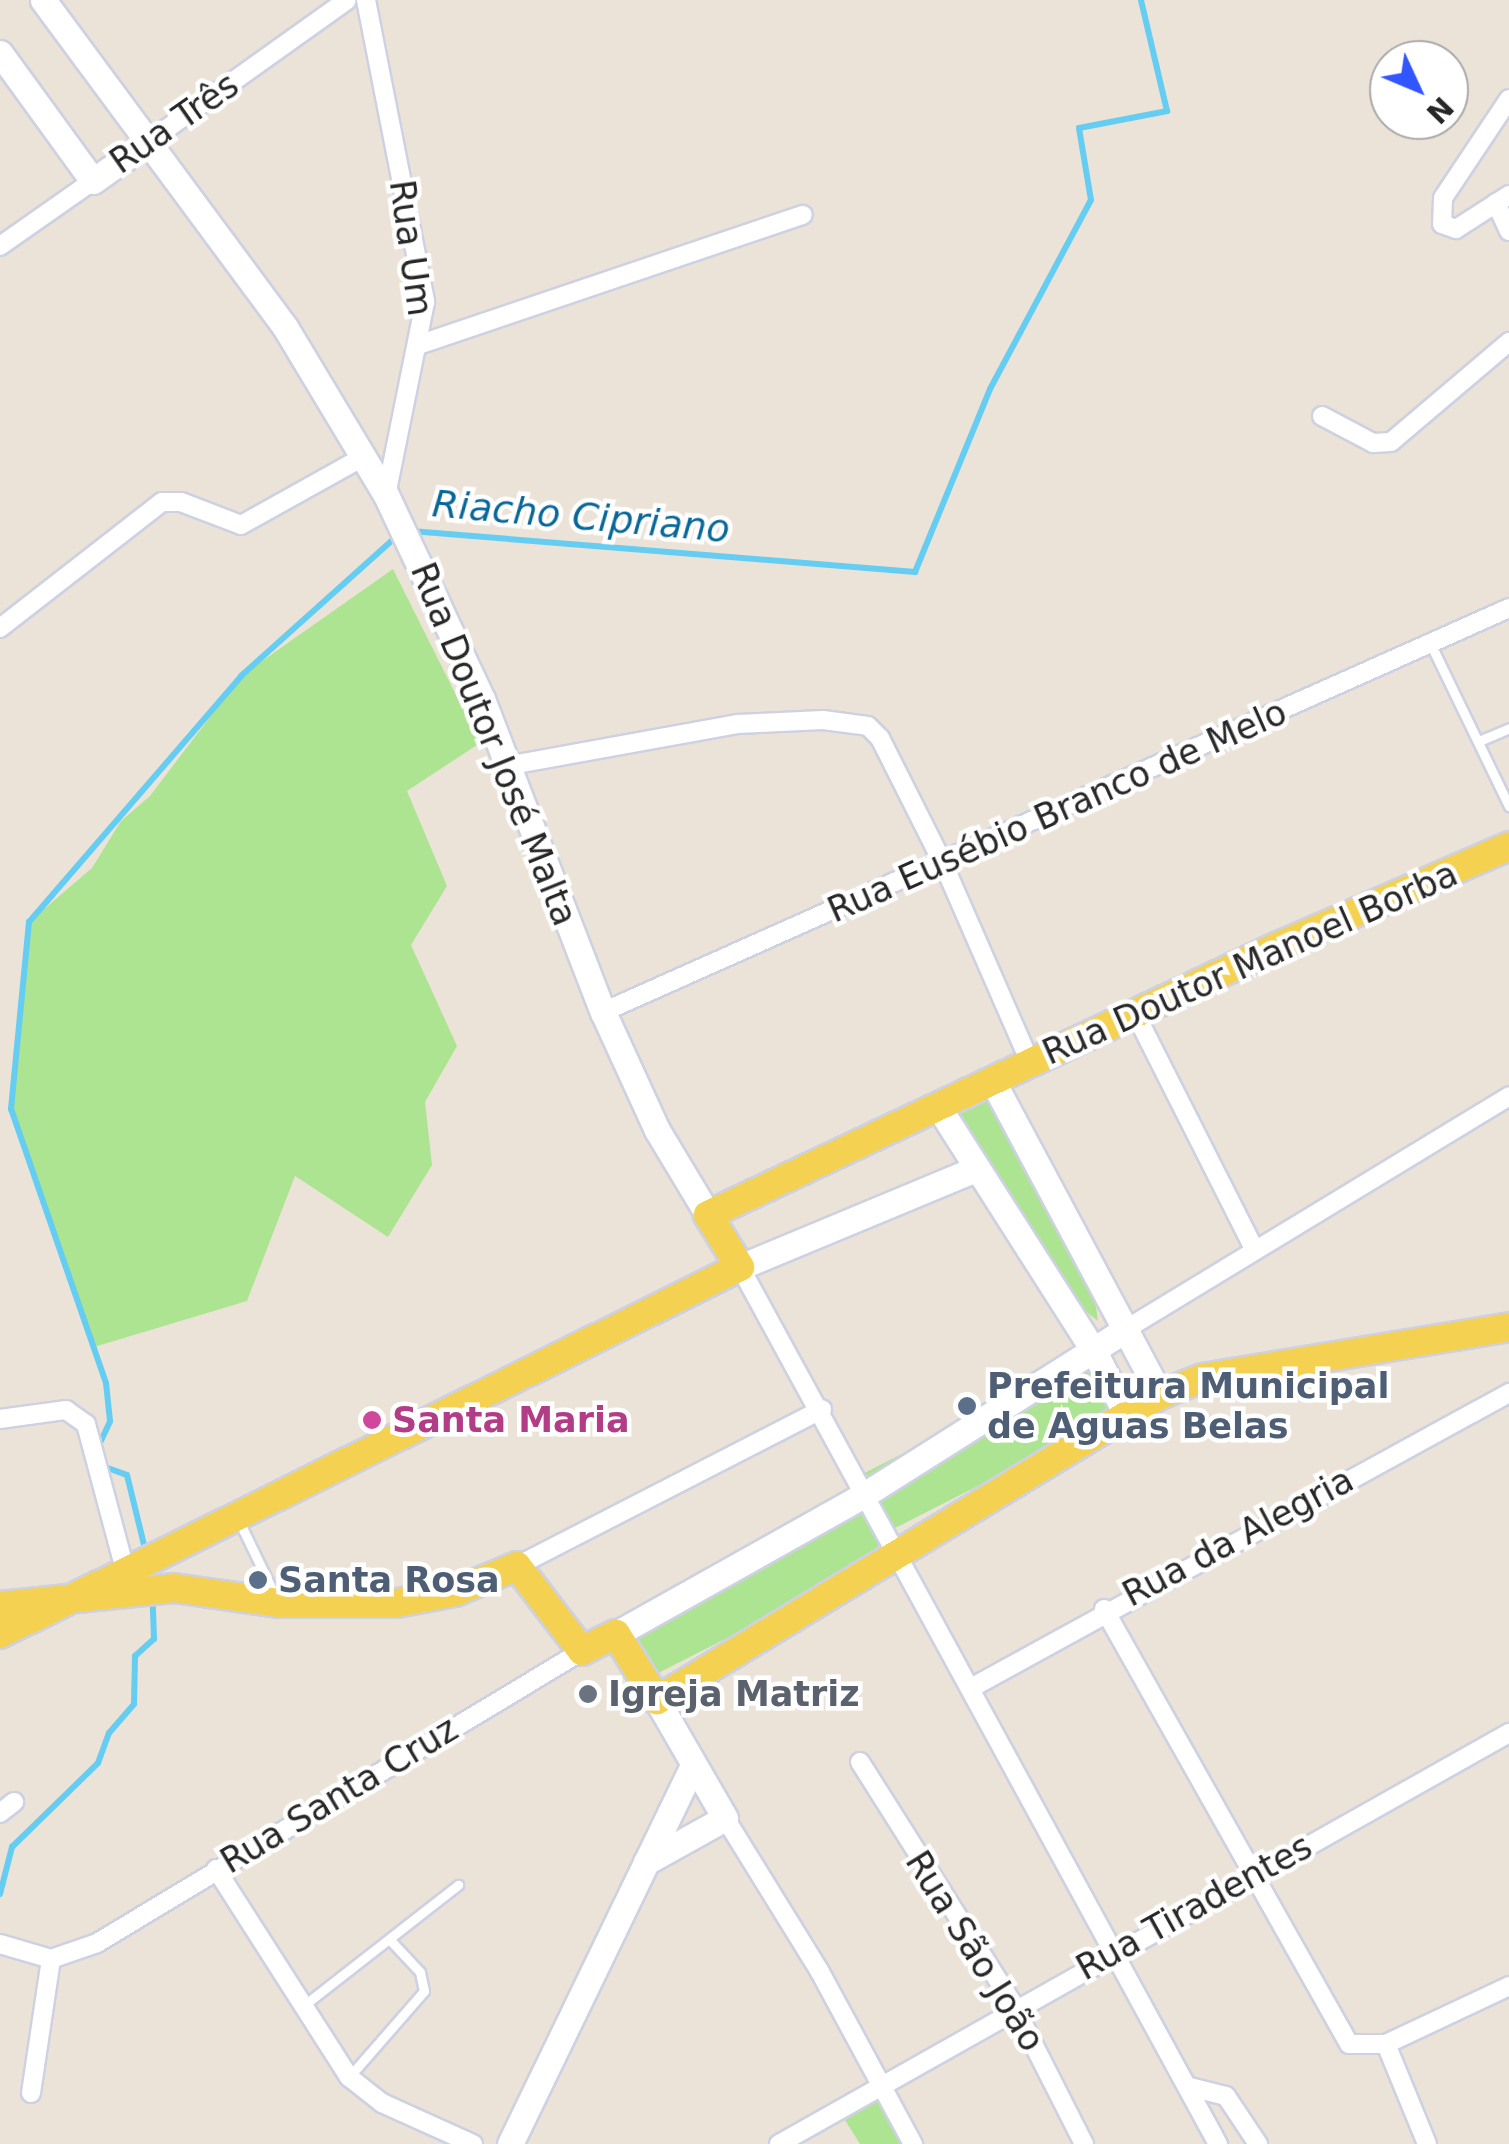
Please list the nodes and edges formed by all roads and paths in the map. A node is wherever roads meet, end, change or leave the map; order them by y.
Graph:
1 (44, 0) edge
2 (347, 0) edge
3 (366, 0) edge
4 (0, 53) edge
5 (1509, 99) edge
6 (148, 142) junction
7 (92, 181) junction
8 (1502, 199) edge
9 (803, 215) dead end
10 (1509, 231) edge
11 (0, 246) edge
12 (1509, 342) edge
13 (421, 344) junction
14 (1322, 416) dead end
15 (364, 456) junction
16 (386, 496) junction
17 (1509, 608) edge
18 (0, 628) edge
19 (1432, 647) junction
20 (1509, 728) edge
21 (1479, 741) junction
22 (506, 766) junction
23 (1509, 806) edge
24 (1509, 846) edge
25 (943, 863) junction
26 (603, 1012) junction
27 (1135, 1013) junction
28 (1030, 1062) junction
29 (992, 1080) junction
30 (1509, 1096) edge
31 (939, 1108) junction
32 (974, 1170) junction
33 (708, 1215) junction
34 (1254, 1249) junction
35 (740, 1267) junction
36 (1509, 1326) edge
37 (1128, 1328) junction
38 (1094, 1351) junction
39 (1509, 1393) edge
40 (1160, 1395) junction
41 (822, 1409) junction
42 (1128, 1416) junction
43 (0, 1419) edge
44 (868, 1492) junction
45 (238, 1519) junction
46 (900, 1554) junction
47 (517, 1566) junction
48 (125, 1570) junction
49 (278, 1602) junction
50 (56, 1604) junction
51 (0, 1606) edge
52 (1104, 1610) junction
53 (0, 1634) edge
54 (616, 1634) junction
55 (582, 1651) junction
56 (970, 1688) junction
57 (657, 1700) junction
58 (1509, 1733) edge
59 (860, 1762) dead end
60 (692, 1767) junction
61 (725, 1818) junction
62 (646, 1862) junction
63 (216, 1869) junction
64 (1258, 1874) junction
65 (458, 1885) dead end
66 (391, 1940) junction
67 (0, 1944) edge
68 (1114, 1950) junction
69 (51, 1958) junction
70 (1509, 1986) edge
71 (304, 2006) junction
72 (1014, 2006) junction
73 (1386, 2044) junction
74 (349, 2077) junction
75 (882, 2085) junction
76 (1190, 2087) junction
77 (31, 2093) dead end
78 (473, 2144) edge
79 (510, 2144) edge
80 (779, 2144) edge
81 (913, 2144) edge
82 (1084, 2144) edge
83 (1218, 2144) edge
84 (1258, 2144) edge
85 (1427, 2144) edge

1 - 6 street, Rua Doutor José Malta
2 - 6 street, Rua Três
3 - 13 street, Rua Um
4 - 7 street
5 - 8 street
6 - 7 street, Rua Três
6 - 15 street, Rua Doutor José Malta
7 - 11 street, Rua Três
8 - 10 street
9 - 13 street
12 - 14 street
13 - 16 street, Rua Um
15 - 16 street, Rua Doutor José Malta
15 - 18 street
16 - 22 street, Rua Doutor José Malta
17 - 19 street, Rua Eusébio Branco de Melo
19 - 21 lane
19 - 25 street, Rua Eusébio Branco de Melo
20 - 21 lane
21 - 23 lane
22 - 25 street
22 - 26 street, Rua Doutor José Malta
24 - 27 main road, Rua Doutor Manoel Borba
25 - 26 street, Rua Eusébio Branco de Melo
25 - 28 street
26 - 33 street, Rua Doutor José Malta
27 - 28 main road, Rua Doutor Manoel Borba
27 - 34 street
28 - 29 main road, Rua Doutor Manoel Borba
29 - 31 main road, Rua Doutor Manoel Borba
29 - 37 street
30 - 34 street
31 - 32 street
31 - 33 main road, Rua Doutor Manoel Borba
32 - 35 street
32 - 38 street
33 - 35 main road
34 - 37 street
35 - 41 street
35 - 45 main road
36 - 40 main road
37 - 38 street
37 - 40 street
38 - 42 street
38 - 44 street
39 - 52 street, Rua da Alegria
40 - 42 main road
41 - 44 street
41 - 47 street
42 - 46 main road
43 - 48 street
44 - 46 street
44 - 54 street
45 - 48 main road
45 - 49 lane
46 - 56 street
46 - 57 main road
47 - 49 main road
47 - 55 main road
48 - 50 main road
49 - 50 main road
50 - 51 main road
50 - 53 main road
52 - 56 street, Rua da Alegria
52 - 64 street
54 - 55 main road
54 - 57 main road
55 - 63 street, Rua Santa Cruz
56 - 68 street
57 - 60 street
58 - 64 street, Rua Tiradentes
59 - 72 street, Rua São João
60 - 61 street
60 - 62 street
61 - 62 street
61 - 75 street
62 - 79 street
63 - 69 street, Rua Santa Cruz
63 - 71 street
64 - 68 street, Rua Tiradentes
64 - 73 street
65 - 66 lane
66 - 71 lane
66 - 74 lane
67 - 69 street
68 - 72 street, Rua Tiradentes
68 - 76 street
69 - 77 street
70 - 73 street
71 - 74 street
72 - 75 street, Rua Tiradentes
72 - 82 street, Rua São João
73 - 85 street
74 - 78 street
75 - 80 street, Rua Tiradentes
75 - 81 street
76 - 83 street
76 - 84 street

